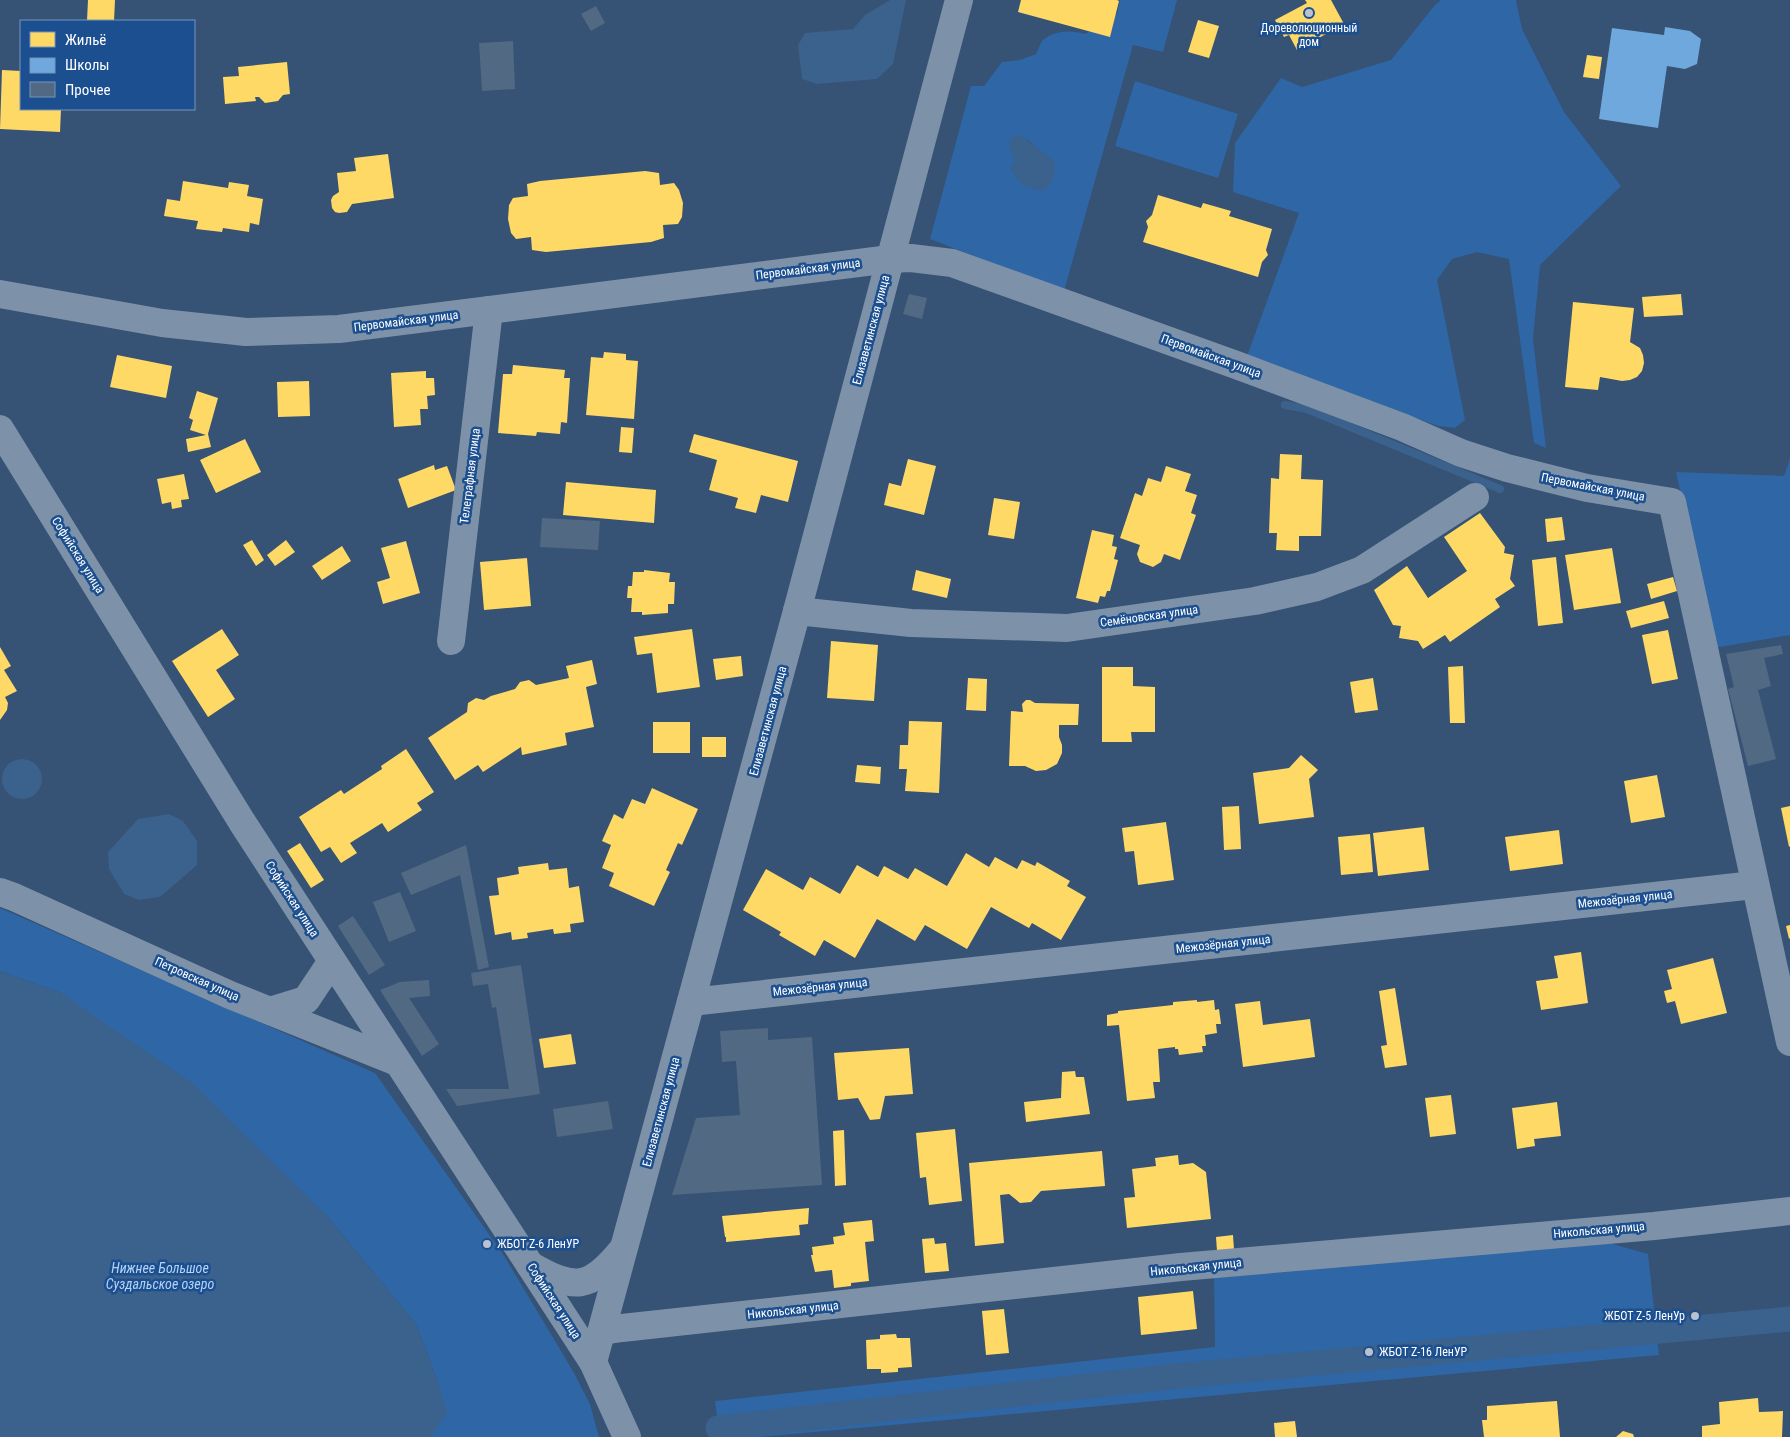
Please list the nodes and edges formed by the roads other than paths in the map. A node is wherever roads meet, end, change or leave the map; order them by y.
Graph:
1 (959, 0) edge
2 (890, 259) junction
3 (0, 294) edge
4 (489, 310) junction
5 (0, 429) edge
6 (1475, 497) dead end
7 (797, 611) junction
8 (451, 641) dead end
9 (1754, 885) junction
10 (0, 892) edge
11 (332, 961) junction
12 (691, 1002) junction
13 (270, 1011) junction
14 (1790, 1042) edge
15 (397, 1062) junction
16 (1790, 1211) edge
17 (625, 1246) junction
18 (530, 1265) junction
19 (602, 1331) junction
20 (594, 1362) junction
21 (627, 1437) edge

1 - 2 street, Елизаветинская улица
2 - 4 street, Первомайская улица
2 - 7 street, Елизаветинская улица
2 - 9 street, Первомайская улица
3 - 4 street, Первомайская улица
4 - 8 street, Телеграфная улица
5 - 11 street, Софийская улица
6 - 7 street, Семёновская улица
7 - 12 street, Елизаветинская улица
9 - 12 street, Межозёрная улица
9 - 14 street
10 - 13 street, Петровская улица
11 - 13 street
11 - 15 street, Софийская улица
12 - 17 street, Елизаветинская улица
13 - 15 street, Петровская улица
15 - 18 street, Софийская улица
16 - 19 street, Никольская улица
17 - 18 street
17 - 19 street, Елизаветинская улица
18 - 20 street, Софийская улица
19 - 20 street, Елизаветинская улица
20 - 21 street

